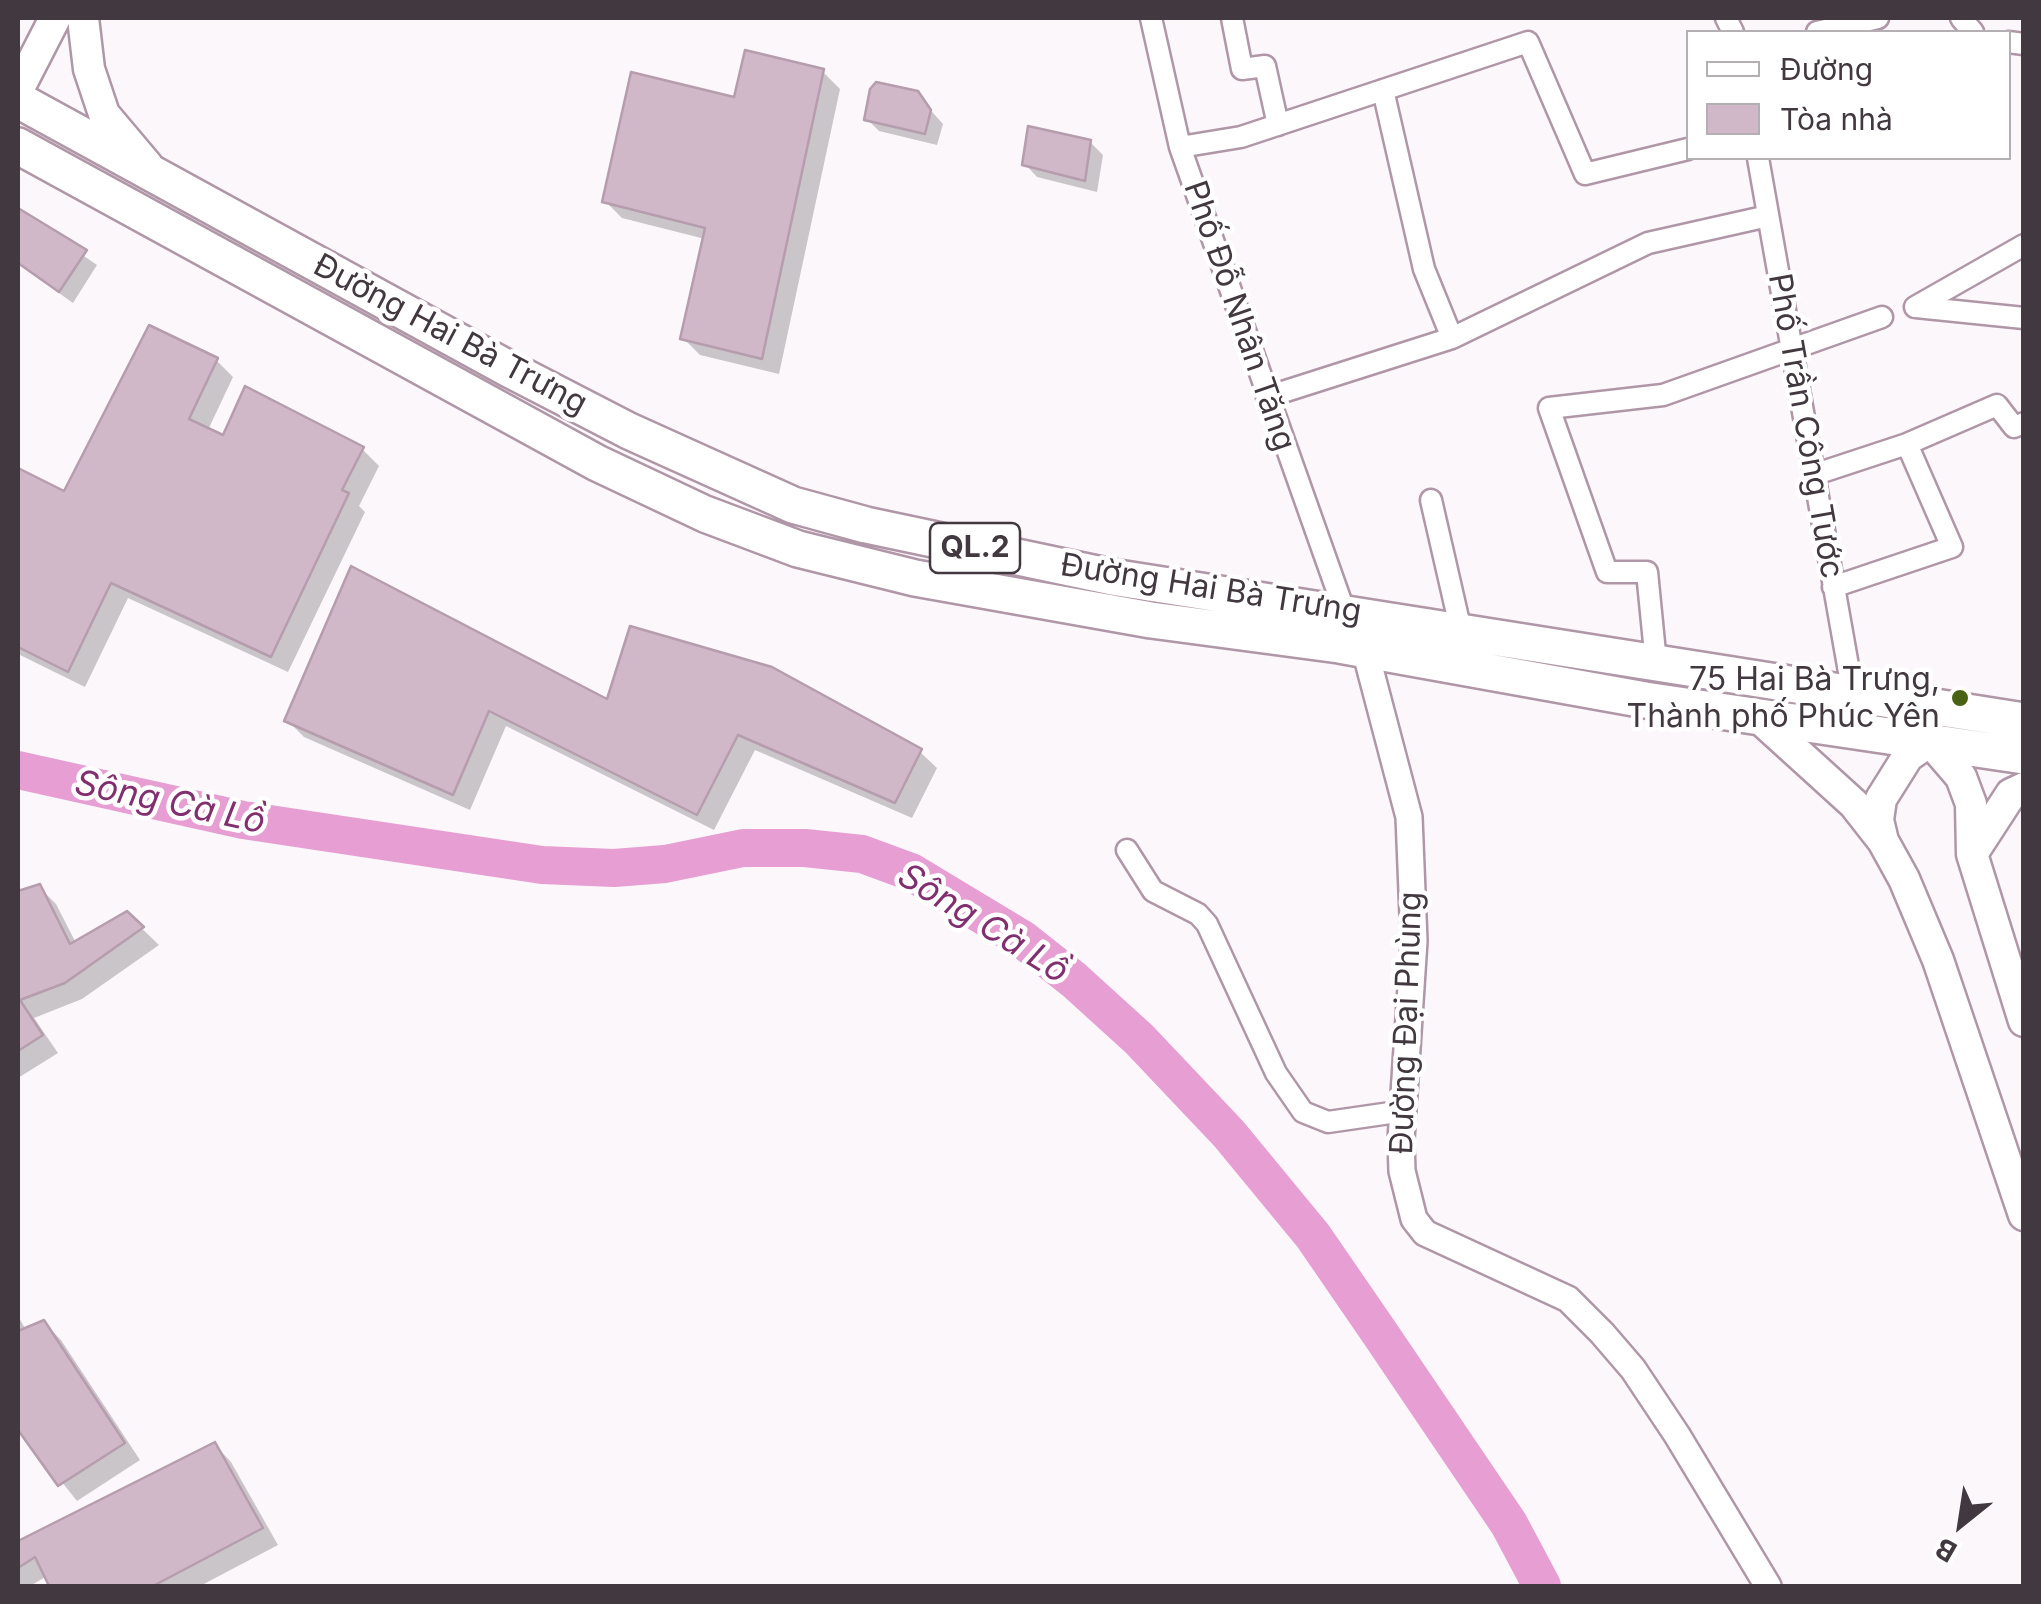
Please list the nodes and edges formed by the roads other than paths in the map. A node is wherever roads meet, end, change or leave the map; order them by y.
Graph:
1 (55, 18) edge
2 (83, 18) edge
3 (1151, 18) edge
4 (1232, 18) edge
5 (1878, 18) edge
6 (1826, 30) edge
7 (18, 90) edge
8 (1383, 90) junction
9 (18, 100) edge
10 (1278, 125) junction
11 (18, 146) edge
12 (1180, 148) junction
13 (1686, 149) edge
14 (1758, 160) edge
15 (156, 174) junction
16 (1768, 216) junction
17 (2024, 245) edge
18 (1882, 317) dead end
19 (2024, 318) edge
20 (1452, 338) junction
21 (1789, 348) junction
22 (1267, 397) junction
23 (2024, 423) edge
24 (1907, 444) junction
25 (1813, 475) junction
26 (1431, 500) dead end
27 (922, 536) junction
28 (915, 578) junction
29 (1834, 587) junction
30 (1344, 610) junction
31 (1462, 630) junction
32 (1366, 650) junction
33 (1656, 663) junction
34 (1853, 694) junction
35 (1756, 715) junction
36 (2024, 721) edge
37 (1930, 741) junction
38 (2024, 756) edge
39 (2024, 788) edge
40 (1884, 841) junction
41 (1127, 850) dead end
42 (1972, 854) junction
43 (2024, 1021) edge
44 (1404, 1111) junction
45 (2024, 1215) edge
46 (1768, 1586) edge

1 - 7 main road
2 - 15 main road
3 - 12 street, Phố Đỗ Nhân Tăng
4 - 10 street
5 - 6 street
8 - 10 street
8 - 13 street
8 - 20 street
9 - 15 highway, Đường Hai Bà Trưng / QL.2
10 - 12 street
11 - 28 highway, Đường Hai Bà Trưng / QL.2
12 - 22 street, Phố Đỗ Nhân Tăng
14 - 16 street, Phố Trần Công Tước
15 - 27 highway, Đường Hai Bà Trưng / QL.2
16 - 20 street
16 - 21 street, Phố Trần Công Tước
17 - 19 street
18 - 21 street
20 - 22 street
21 - 25 street, Phố Trần Công Tước
21 - 33 street
22 - 30 street, Phố Đỗ Nhân Tăng
23 - 24 street
24 - 25 street
24 - 29 street
25 - 29 street, Phố Trần Công Tước
26 - 31 street
27 - 28 highway
27 - 30 highway, Đường Hai Bà Trưng / QL.2
28 - 32 highway, Đường Hai Bà Trưng / QL.2
29 - 34 street, Phố Trần Công Tước
30 - 31 highway, Đường Hai Bà Trưng / QL.2
30 - 32 street, Đường Đại Phùng
31 - 33 highway, Đường Hai Bà Trưng / QL.2
32 - 35 highway, Đường Hai Bà Trưng / QL.2
32 - 44 street, Đường Đại Phùng
33 - 34 highway, Đường Hai Bà Trưng / QL.2
34 - 36 highway, Đường Hai Bà Trưng / QL.2
35 - 37 highway, Đường Hai Bà Trưng / QL.2
35 - 40 main road
37 - 38 highway, Đường Hai Bà Trưng / QL.2
37 - 40 main road
37 - 42 main road
39 - 42 main road
40 - 45 main road
41 - 44 street
42 - 43 main road
44 - 46 street, Đường Đại Phùng

